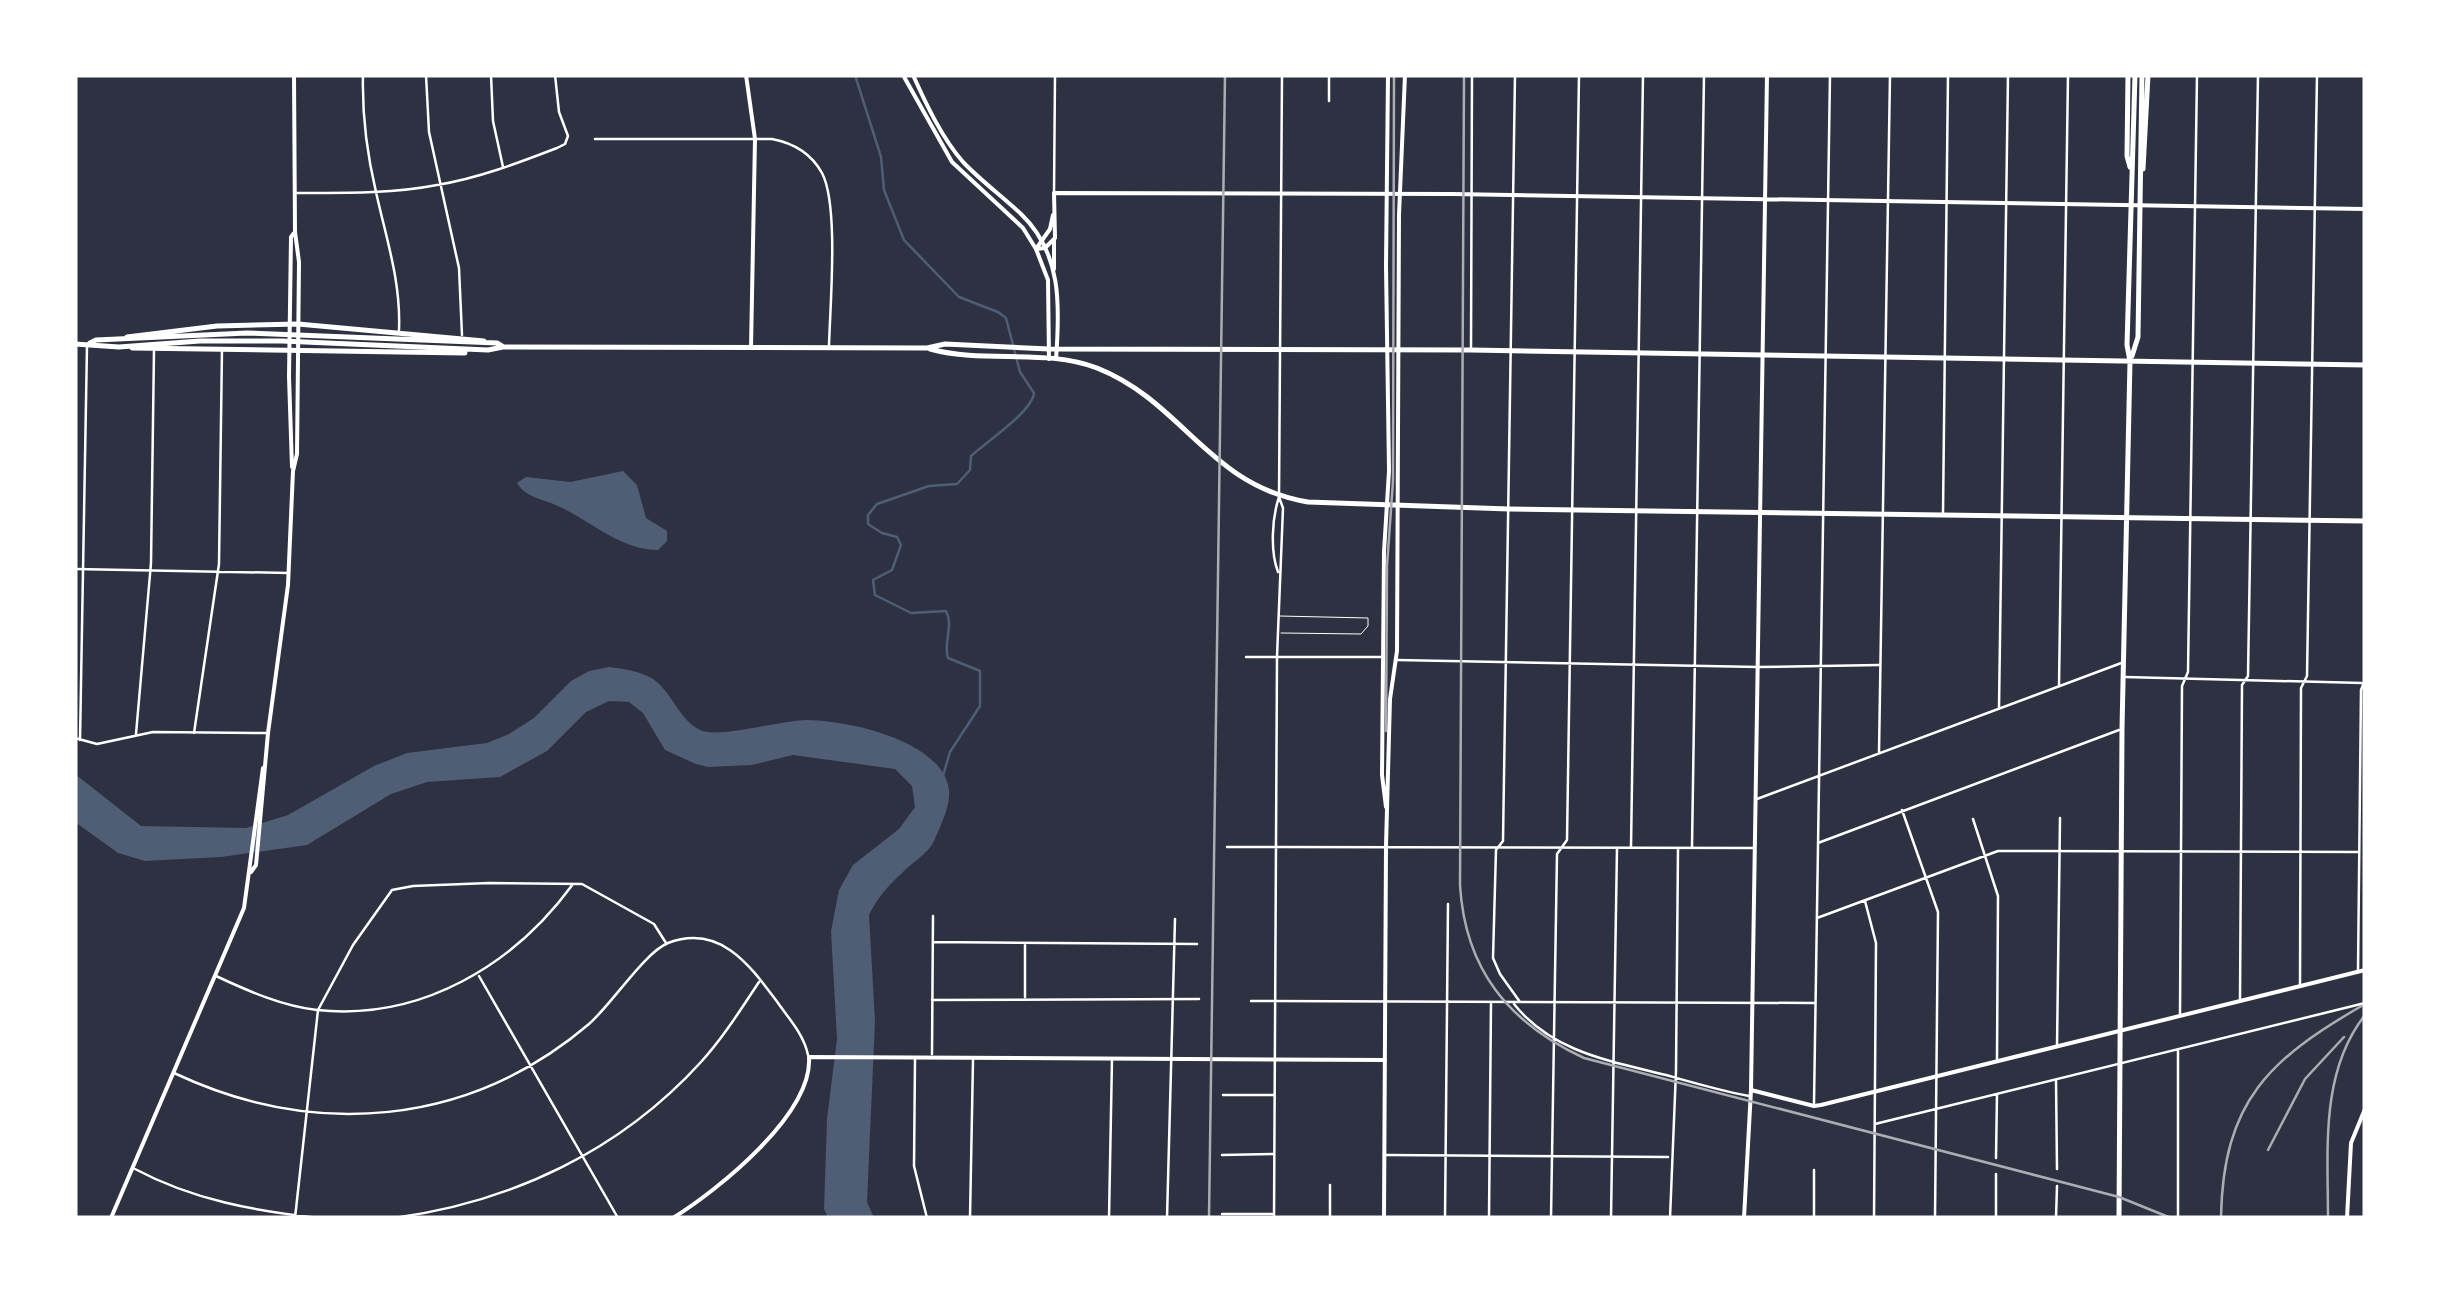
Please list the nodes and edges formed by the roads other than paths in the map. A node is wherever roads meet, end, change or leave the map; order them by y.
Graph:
1 (294, 75) edge
2 (363, 75) edge
3 (426, 75) edge
4 (491, 75) edge
5 (555, 75) edge
6 (746, 75) edge
7 (904, 75) edge
8 (912, 75) edge
9 (1055, 75) edge
10 (1282, 75) edge
11 (1329, 75) edge
12 (1388, 75) edge
13 (1405, 75) edge
14 (1472, 75) edge
15 (1515, 75) edge
16 (1579, 75) edge
17 (1643, 75) edge
18 (1704, 75) edge
19 (1767, 75) edge
20 (1830, 75) edge
21 (1890, 75) edge
22 (1948, 75) edge
23 (2008, 75) edge
24 (2068, 75) edge
25 (2138, 75) edge
26 (2197, 75) edge
27 (2258, 75) edge
28 (2317, 75) edge
29 (1329, 100) dead end
30 (755, 138) junction
31 (594, 139) dead end
32 (503, 168) junction
33 (978, 178) junction
34 (972, 184) junction
35 (440, 185) junction
36 (376, 192) junction
37 (295, 193) junction
38 (1054, 193) junction
39 (1400, 193) junction
40 (1280, 194) junction
41 (1387, 194) junction
42 (1471, 194) junction
43 (1513, 195) junction
44 (1577, 196) junction
45 (1642, 197) junction
46 (1702, 199) junction
47 (1765, 199) junction
48 (1827, 201) junction
49 (1886, 202) junction
50 (2007, 202) junction
51 (1946, 203) junction
52 (2066, 204) junction
53 (2130, 204) junction
54 (2141, 204) junction
55 (2196, 206) junction
56 (2256, 208) junction
57 (2316, 208) junction
58 (2365, 209) edge
59 (1053, 215) junction
60 (295, 232) junction
61 (1054, 238) junction
62 (1041, 240) junction
63 (1045, 248) junction
64 (1036, 249) junction
65 (291, 254) junction
66 (299, 254) junction
67 (1054, 269) junction
68 (294, 327) junction
69 (400, 331) junction
70 (462, 337) junction
71 (119, 343) junction
72 (492, 343) junction
73 (75, 344) edge
74 (87, 344) junction
75 (502, 347) junction
76 (154, 348) junction
77 (222, 348) junction
78 (294, 348) junction
79 (751, 348) junction
80 (830, 348) junction
81 (927, 348) junction
82 (1053, 348) junction
83 (1280, 349) junction
84 (488, 350) junction
85 (1388, 350) junction
86 (1398, 350) junction
87 (1472, 350) junction
88 (1510, 351) junction
89 (1574, 353) junction
90 (1639, 354) junction
91 (1700, 354) junction
92 (1763, 355) junction
93 (1825, 356) junction
94 (1885, 357) junction
95 (1944, 358) junction
96 (1052, 359) junction
97 (2004, 359) junction
98 (2064, 360) junction
99 (2130, 361) junction
100 (2194, 362) junction
101 (2254, 362) junction
102 (2312, 364) junction
103 (2365, 365) edge
104 (289, 428) junction
105 (298, 428) junction
106 (293, 471) junction
107 (1279, 497) junction
108 (1388, 504) junction
109 (1399, 506) junction
110 (1509, 509) junction
111 (1572, 510) junction
112 (1636, 510) junction
113 (1698, 511) junction
114 (1760, 512) junction
115 (1822, 513) junction
116 (1882, 515) junction
117 (1943, 515) junction
118 (2002, 516) junction
119 (2062, 517) junction
120 (2127, 519) junction
121 (2190, 519) junction
122 (2250, 520) junction
123 (2310, 520) junction
124 (2365, 521) edge
125 (75, 569) edge
126 (83, 569) junction
127 (151, 570) junction
128 (218, 571) junction
129 (290, 573) junction
130 (1278, 616) junction
131 (1278, 633) junction
132 (1246, 657) dead end
133 (1277, 657) junction
134 (1384, 657) junction
135 (1395, 660) junction
136 (1506, 662) junction
137 (2124, 662) junction
138 (1570, 664) junction
139 (1634, 665) junction
140 (1880, 665) junction
141 (1694, 666) junction
142 (1758, 667) junction
143 (1821, 667) junction
144 (2124, 677) junction
145 (2185, 679) junction
146 (2246, 680) junction
147 (2304, 681) junction
148 (2365, 682) edge
149 (2059, 686) junction
150 (1999, 708) junction
151 (2122, 729) junction
152 (194, 733) junction
153 (268, 733) junction
154 (136, 734) junction
155 (78, 739) edge
156 (1879, 753) junction
157 (265, 763) junction
158 (1818, 776) junction
159 (1756, 800) junction
160 (1902, 810) junction
161 (1387, 816) junction
162 (2060, 818) dead end
163 (1973, 819) dead end
164 (1816, 844) junction
165 (1386, 846) junction
166 (1498, 846) junction
167 (1562, 846) junction
168 (1632, 846) junction
169 (1227, 847) dead end
170 (1276, 847) junction
171 (1618, 847) junction
172 (1678, 847) junction
173 (1692, 847) junction
174 (1754, 848) junction
175 (2059, 851) junction
176 (2121, 852) junction
177 (2180, 852) junction
178 (2241, 852) junction
179 (2300, 852) junction
180 (2359, 852) junction
181 (1985, 856) junction
182 (251, 872) junction
183 (1928, 878) junction
184 (574, 883) junction
185 (1865, 901) junction
186 (1448, 904) dead end
187 (934, 916) dead end
188 (1175, 919) dead end
189 (1816, 919) junction
190 (933, 942) junction
191 (1025, 943) junction
192 (666, 944) junction
193 (1175, 944) junction
194 (1198, 944) dead end
195 (2362, 970) edge
196 (478, 975) junction
197 (216, 976) junction
198 (760, 980) junction
199 (2300, 988) junction
200 (1025, 998) junction
201 (1174, 999) junction
202 (932, 1000) junction
203 (1198, 1000) dead end
204 (1276, 1000) junction
205 (1251, 1001) dead end
206 (1386, 1001) junction
207 (1447, 1001) junction
208 (1490, 1001) junction
209 (1512, 1001) junction
210 (1520, 1002) junction
211 (1555, 1002) junction
212 (1616, 1002) junction
213 (2240, 1002) junction
214 (1677, 1003) junction
215 (1751, 1003) junction
216 (1814, 1003) junction
217 (2365, 1003) edge
218 (318, 1010) junction
219 (2180, 1016) junction
220 (2120, 1032) junction
221 (1554, 1039) junction
222 (2058, 1047) junction
223 (2178, 1048) junction
224 (808, 1057) junction
225 (915, 1057) junction
226 (932, 1057) junction
227 (974, 1058) junction
228 (1112, 1058) junction
229 (1172, 1058) junction
230 (1274, 1060) junction
231 (1385, 1060) junction
232 (1614, 1062) junction
233 (1997, 1062) junction
234 (2120, 1062) junction
235 (530, 1064) junction
236 (174, 1073) junction
237 (1936, 1076) junction
238 (1675, 1078) junction
239 (2056, 1078) junction
240 (1875, 1091) junction
241 (1997, 1092) junction
242 (1751, 1093) junction
243 (1223, 1095) dead end
244 (1274, 1095) junction
245 (1814, 1106) junction
246 (1936, 1109) junction
247 (2365, 1109) edge
248 (306, 1114) junction
249 (1875, 1124) junction
250 (1274, 1154) junction
251 (1222, 1155) dead end
252 (1385, 1155) junction
253 (584, 1156) junction
254 (1446, 1156) junction
255 (1489, 1156) junction
256 (1551, 1156) junction
257 (1611, 1157) junction
258 (1672, 1157) junction
259 (1996, 1158) dead end
260 (133, 1168) junction
261 (2057, 1168) dead end
262 (1814, 1170) dead end
263 (1996, 1174) dead end
264 (1330, 1185) dead end
265 (2056, 1186) dead end
266 (1222, 1214) dead end
267 (1274, 1216) edge
268 (295, 1217) edge
269 (112, 1218) edge
270 (320, 1218) edge
271 (394, 1218) edge
272 (618, 1218) edge
273 (673, 1218) edge
274 (927, 1218) edge
275 (970, 1218) edge
276 (1109, 1218) edge
277 (1168, 1218) edge
278 (1330, 1218) edge
279 (1384, 1218) edge
280 (1446, 1218) edge
281 (1489, 1218) edge
282 (1551, 1218) edge
283 (1610, 1218) edge
284 (1670, 1218) edge
285 (1744, 1218) edge
286 (1814, 1218) edge
287 (1874, 1218) edge
288 (1935, 1218) edge
289 (1996, 1218) edge
290 (2056, 1218) edge
291 (2119, 1218) edge
292 (2178, 1218) edge
293 (2347, 1218) edge

1 - 37 street
2 - 36 street
3 - 35 street
4 - 32 street
5 - 32 street
6 - 30 street
7 - 34 street
8 - 33 street
9 - 38 street
10 - 40 street
11 - 29 street
12 - 41 street
13 - 39 street
14 - 42 street
15 - 43 street
16 - 44 street
17 - 45 street
18 - 46 street
19 - 47 street
20 - 48 street
21 - 49 street
22 - 51 street
23 - 50 street
24 - 52 street
25 - 53 main road
25 - 54 main road
26 - 55 street
27 - 56 street
28 - 57 street
30 - 31 street
30 - 79 street
30 - 80 street
32 - 35 street
33 - 34 street
33 - 62 street
34 - 64 street
35 - 36 street
35 - 70 street
36 - 37 street
36 - 69 street
37 - 60 street
38 - 40 street
38 - 59 street
39 - 41 street
39 - 42 street
39 - 86 street
40 - 41 street
40 - 83 street
41 - 85 street
42 - 43 street
42 - 87 street
43 - 44 street
43 - 88 street
44 - 45 street
44 - 89 street
45 - 46 street
45 - 90 street
46 - 47 street
46 - 91 street
47 - 48 street
47 - 92 street
48 - 49 street
48 - 93 street
49 - 51 street
49 - 94 street
50 - 51 street
50 - 52 street
50 - 97 street
51 - 95 street
52 - 53 street
52 - 98 street
53 - 54 street
53 - 99 main road
54 - 55 street
54 - 99 main road
55 - 56 street
55 - 100 street
56 - 57 street
56 - 101 street
57 - 58 street
57 - 102 street
59 - 61 street
59 - 62 street
60 - 65 street
60 - 66 street
61 - 63 street
61 - 67 street
62 - 63 street
62 - 64 street
63 - 64 street
63 - 67 street
64 - 82 street
65 - 66 street
65 - 68 street
66 - 68 street
67 - 82 street
68 - 69 main road
68 - 71 main road
68 - 78 street
69 - 70 main road
70 - 72 main road
71 - 72 main road
71 - 74 main road
71 - 76 main road
71 - 84 main road
72 - 75 main road
73 - 74 main road
74 - 126 street
75 - 79 main road
75 - 84 main road
76 - 77 main road
76 - 127 street
77 - 78 main road
77 - 128 street
78 - 84 main road
78 - 104 street
78 - 105 street
79 - 80 main road
80 - 81 main road
81 - 82 main road
81 - 96 main road
82 - 83 main road
82 - 96 street
83 - 85 main road
83 - 107 street
85 - 86 main road
85 - 108 street
86 - 87 main road
86 - 109 street
87 - 88 main road
88 - 89 main road
88 - 110 street
89 - 90 main road
89 - 111 street
90 - 91 main road
90 - 112 street
91 - 92 main road
91 - 113 street
92 - 93 main road
92 - 114 street
93 - 94 main road
93 - 115 street
94 - 95 main road
94 - 116 street
95 - 97 main road
95 - 117 street
96 - 107 main road
97 - 98 main road
97 - 118 street
98 - 99 main road
98 - 119 street
99 - 100 main road
99 - 120 main road
100 - 101 main road
100 - 121 street
101 - 102 main road
101 - 122 street
102 - 103 main road
102 - 123 street
104 - 105 street
104 - 106 street
105 - 106 street
106 - 129 street
107 - 108 main road
107 - 130 street
108 - 109 main road
108 - 134 street
109 - 110 main road
109 - 135 street
110 - 111 main road
110 - 136 street
111 - 112 main road
111 - 138 street
112 - 113 main road
112 - 139 street
113 - 114 main road
113 - 141 street
114 - 115 main road
114 - 142 street
115 - 116 main road
115 - 143 street
116 - 117 main road
116 - 140 street
117 - 118 main road
118 - 119 main road
118 - 150 street
119 - 120 main road
119 - 149 street
120 - 121 main road
120 - 137 main road
121 - 122 main road
121 - 145 street
122 - 123 main road
122 - 146 street
123 - 124 main road
123 - 147 street
125 - 126 street
126 - 127 street
126 - 155 street
127 - 128 street
127 - 154 street
128 - 129 street
128 - 152 street
129 - 153 street
130 - 131 street
130 - 131 lane
131 - 133 street
132 - 133 street
133 - 134 street
133 - 170 street
134 - 161 street
135 - 136 street
135 - 161 street
136 - 138 street
136 - 166 street
137 - 144 main road
137 - 149 street
138 - 139 street
138 - 167 street
139 - 141 street
139 - 168 street
140 - 143 street
140 - 156 street
141 - 142 street
141 - 173 street
142 - 143 street
142 - 159 street
143 - 158 street
144 - 145 street
144 - 151 main road
145 - 146 street
145 - 177 street
146 - 147 street
146 - 178 street
147 - 148 street
147 - 179 street
148 - 180 street
149 - 150 street
150 - 156 street
151 - 160 street
151 - 176 main road
152 - 153 street
152 - 154 street
153 - 157 street
154 - 155 street
156 - 158 street
157 - 182 street
157 - 182 street
158 - 159 street
158 - 164 street
159 - 174 street
160 - 164 street
160 - 183 street
161 - 165 street
162 - 175 street
163 - 181 street
164 - 189 street
165 - 166 street
165 - 170 street
165 - 206 street
166 - 167 street
166 - 210 street
167 - 171 street
167 - 211 street
168 - 171 street
168 - 172 street
169 - 170 street
170 - 204 street
171 - 212 street
172 - 173 street
172 - 214 street
173 - 174 street
174 - 215 street
175 - 176 street
175 - 181 street
175 - 222 street
176 - 177 street
176 - 220 main road
177 - 178 street
177 - 219 street
178 - 179 street
178 - 213 street
179 - 180 street
179 - 199 street
180 - 195 street
181 - 183 street
181 - 233 street
182 - 197 street
183 - 185 street
183 - 237 street
184 - 192 street
184 - 196 street
184 - 218 street
185 - 189 street
185 - 240 street
186 - 207 street
187 - 190 street
188 - 193 street
189 - 216 street
190 - 191 street
190 - 202 street
191 - 193 street
191 - 200 street
192 - 198 street
192 - 235 street
193 - 194 street
193 - 201 street
195 - 199 street
196 - 218 street
196 - 235 street
197 - 218 street
197 - 236 street
198 - 224 street
198 - 253 street
199 - 213 street
200 - 201 street
200 - 202 street
201 - 203 street
201 - 229 street
202 - 226 street
204 - 205 street
204 - 206 street
204 - 230 street
206 - 207 street
206 - 231 street
207 - 208 street
207 - 254 street
208 - 209 street
208 - 255 street
209 - 210 street
209 - 221 street
210 - 211 street
211 - 212 street
211 - 221 street
212 - 214 street
212 - 232 street
213 - 219 street
214 - 215 street
214 - 238 street
215 - 216 street
215 - 242 street
216 - 245 street
217 - 223 street
218 - 248 street
219 - 220 street
220 - 222 street
220 - 234 main road
221 - 232 street
221 - 256 street
222 - 233 street
223 - 234 street
223 - 292 street
224 - 225 street
224 - 273 street
225 - 226 street
225 - 274 street
226 - 227 street
227 - 228 street
227 - 275 street
228 - 229 street
228 - 276 street
229 - 230 street
229 - 277 street
230 - 231 street
230 - 244 street
231 - 252 street
232 - 238 street
232 - 257 street
233 - 237 street
234 - 239 street
234 - 291 main road
235 - 248 street
235 - 253 street
236 - 248 street
236 - 260 street
237 - 240 street
237 - 246 street
238 - 242 street
238 - 258 street
239 - 241 street
239 - 261 street
240 - 245 street
240 - 249 street
241 - 246 street
241 - 259 street
242 - 245 street
242 - 285 street
243 - 244 street
244 - 250 street
246 - 249 street
246 - 288 street
247 - 293 street
248 - 268 street
249 - 287 street
250 - 251 street
250 - 267 street
252 - 254 street
252 - 279 street
253 - 271 street
253 - 272 street
254 - 255 street
254 - 280 street
255 - 256 street
255 - 281 street
256 - 257 street
256 - 282 street
257 - 258 street
257 - 283 street
258 - 284 street
260 - 268 street
260 - 269 street
262 - 286 street
263 - 289 street
264 - 278 street
265 - 290 street
266 - 267 street
268 - 270 street

